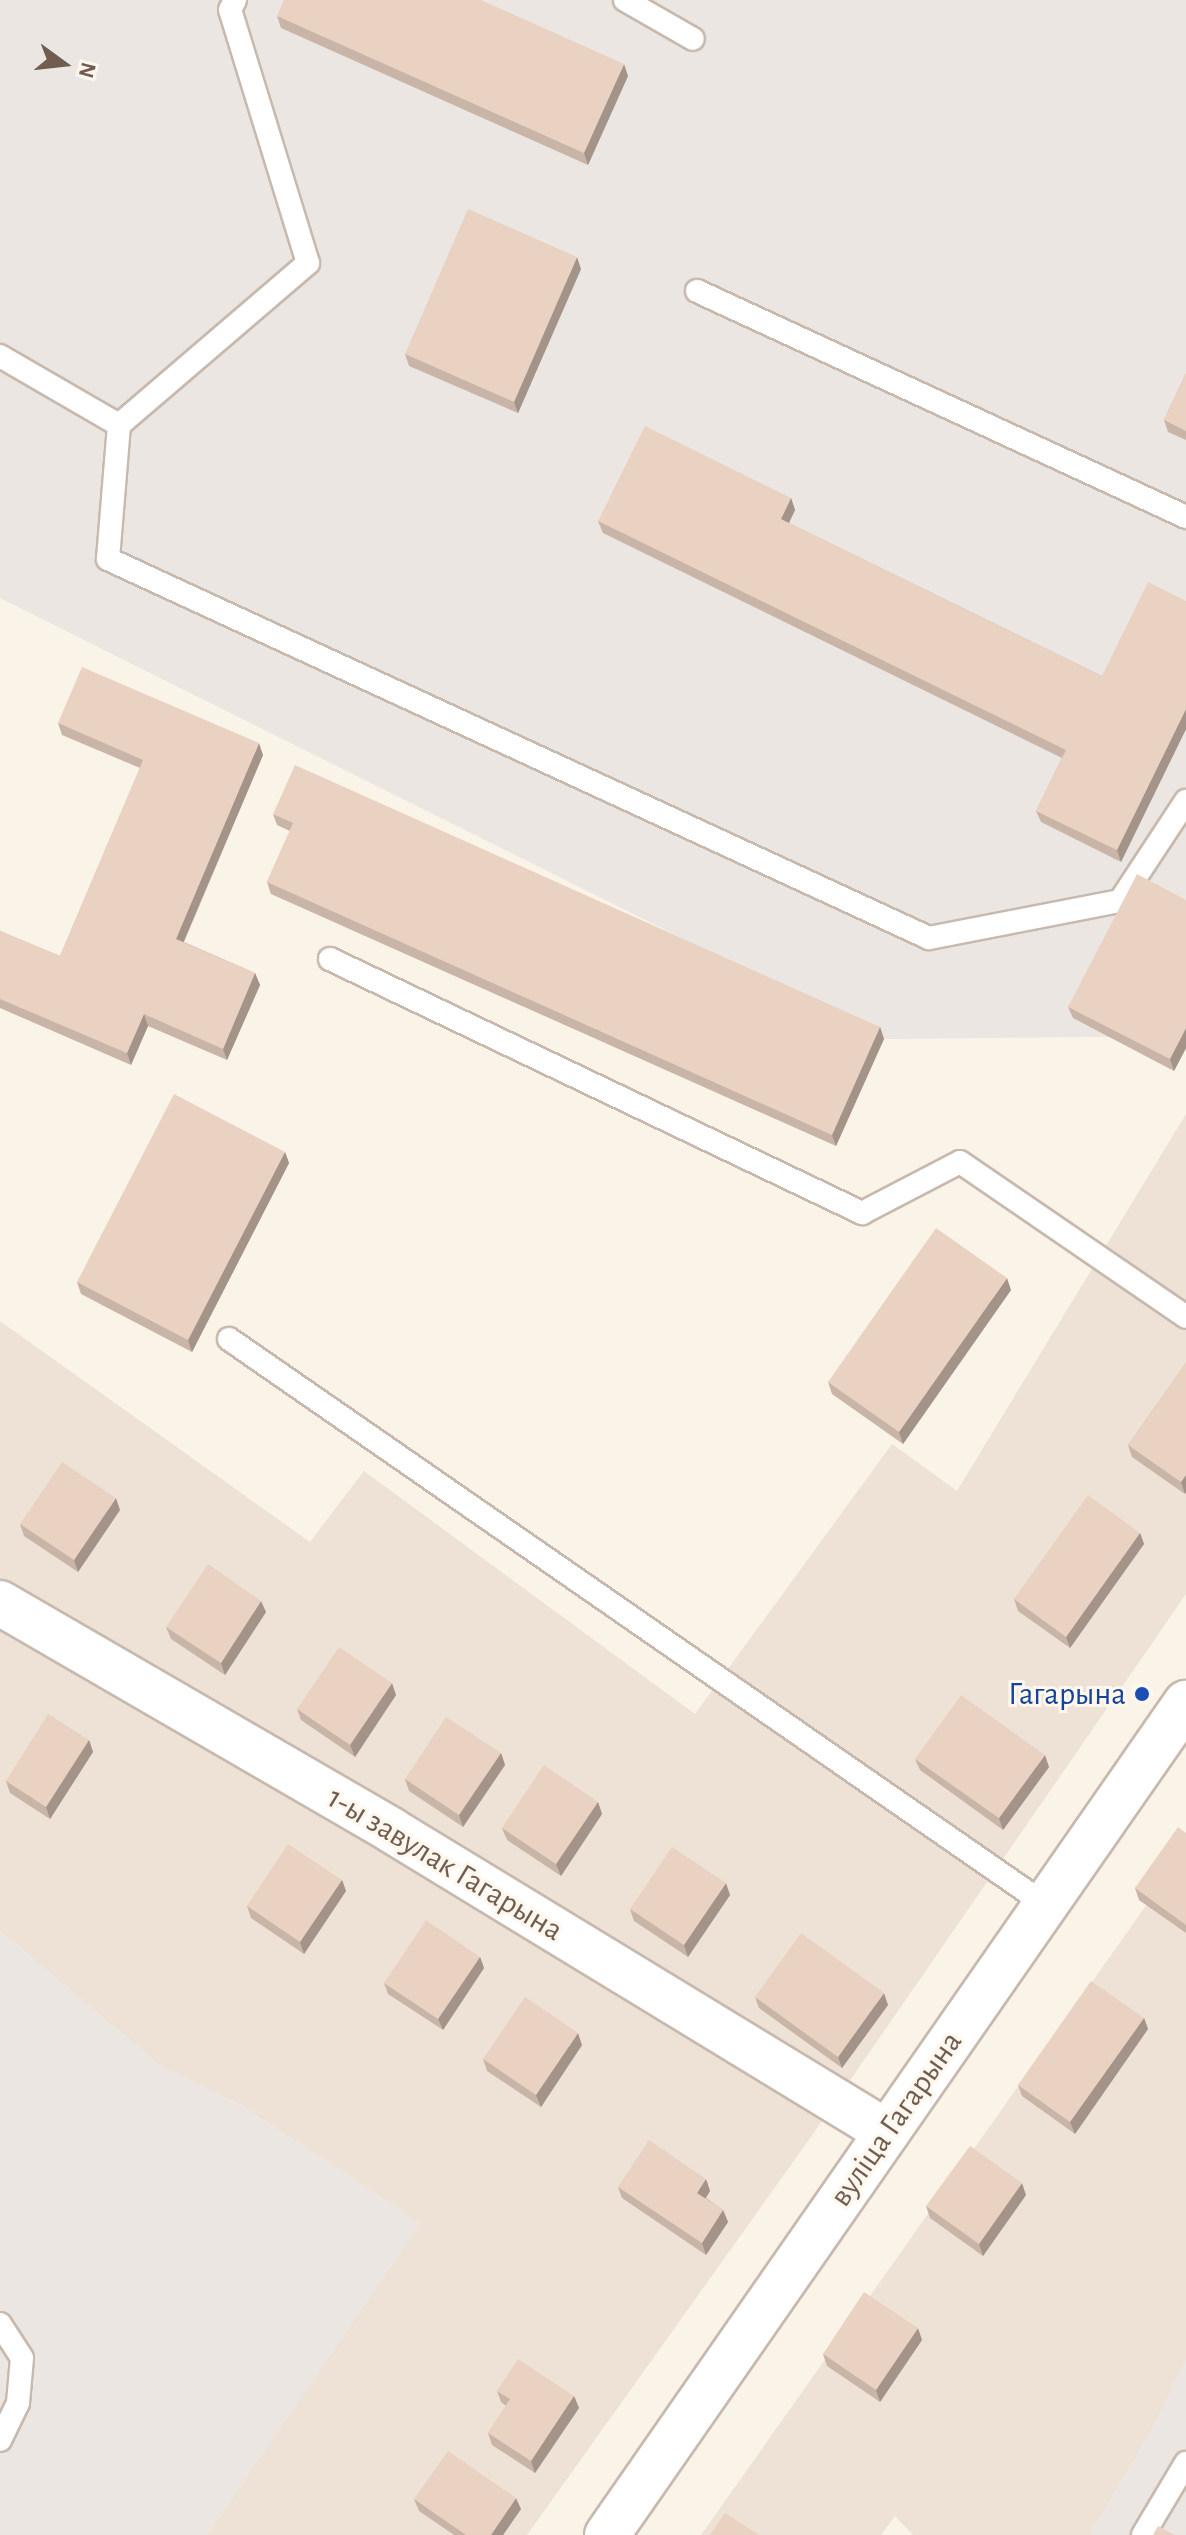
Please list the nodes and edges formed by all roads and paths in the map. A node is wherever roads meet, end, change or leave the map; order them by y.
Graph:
1 (235, 0) edge
2 (625, 0) edge
3 (693, 39) dead end
4 (697, 291) dead end
5 (0, 356) edge
6 (119, 425) junction
7 (1186, 517) edge
8 (1186, 801) edge
9 (330, 959) dead end
10 (1186, 1317) edge
11 (229, 1339) dead end
12 (0, 1603) edge
13 (1186, 1703) edge
14 (1046, 1905) junction
15 (887, 2132) junction
16 (0, 2324) edge
17 (0, 2440) edge
18 (1186, 2463) edge
19 (607, 2535) edge
20 (1143, 2535) edge

1 - 6 lane
2 - 3 lane
4 - 7 lane
5 - 6 lane
6 - 8 lane
9 - 10 lane
11 - 14 lane
12 - 15 street, 1-ы завулак Гагарына
13 - 14 street, вуліца Гагарына
14 - 15 street, вуліца Гагарына
15 - 19 street, вуліца Гагарына
16 - 17 lane
18 - 20 lane

